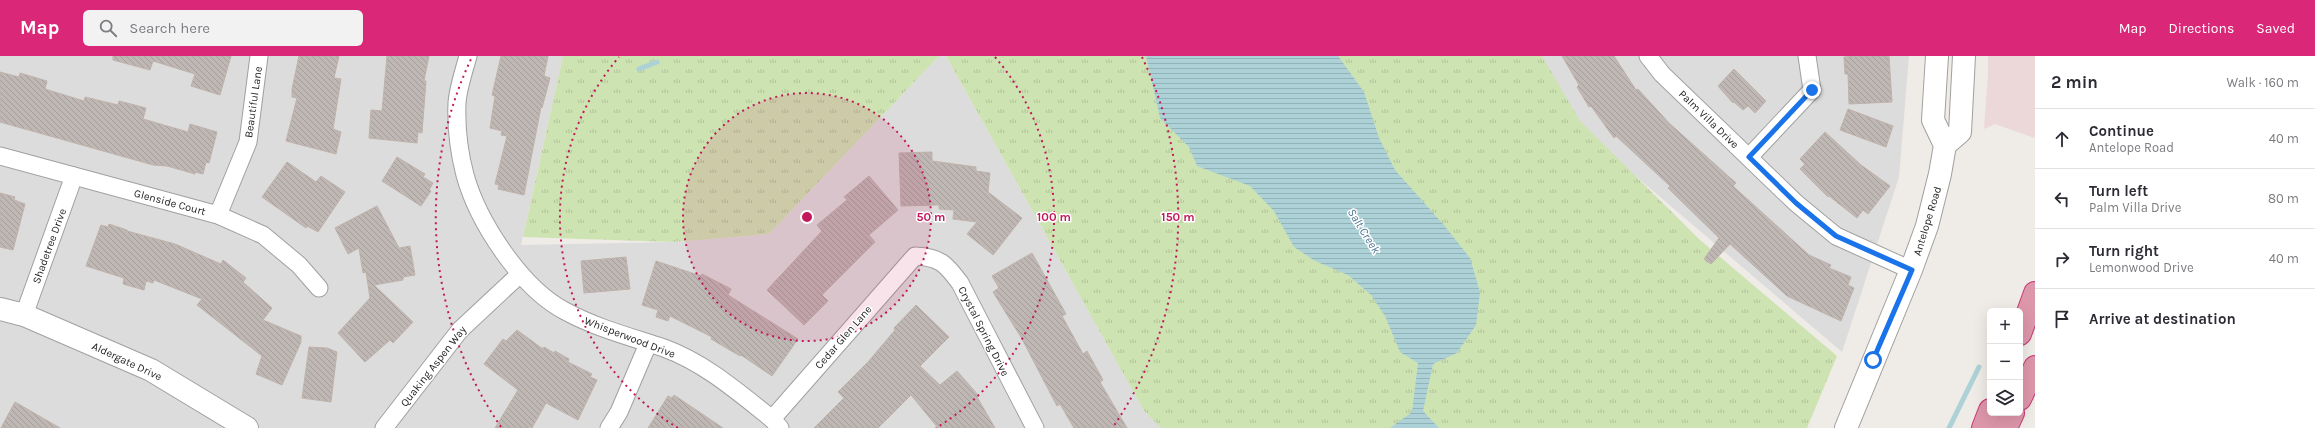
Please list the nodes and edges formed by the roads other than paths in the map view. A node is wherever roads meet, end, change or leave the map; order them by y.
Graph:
1 (259, 56) edge
2 (468, 56) edge
3 (1648, 56) edge
4 (1807, 56) edge
5 (1937, 56) edge
6 (1964, 56) edge
7 (1945, 145) junction
8 (0, 156) edge
9 (1749, 157) junction
10 (74, 176) junction
11 (218, 215) junction
12 (915, 256) joint
13 (1912, 270) junction
14 (520, 274) junction
15 (319, 288) dead end
16 (2035, 293) edge
17 (0, 309) edge
18 (24, 315) junction
19 (2023, 326) edge
20 (648, 344) junction
21 (2035, 367) edge
22 (2023, 393) edge
23 (1988, 416) edge
24 (2012, 416) edge
25 (776, 423) edge
26 (247, 428) edge
27 (384, 428) edge
28 (609, 428) edge
29 (1035, 428) edge
30 (1846, 428) edge
31 (1983, 428) edge
32 (2006, 428) edge

1 - 11 street, Beautiful Lane
2 - 14 street, Whisperwood Drive
3 - 9 street, Palm Villa Drive
4 - 9 street
5 - 7 street
6 - 7 street
7 - 13 street, Antelope Road
8 - 10 street, Glenside Court
9 - 13 street, Palm Villa Drive
10 - 11 street, Glenside Court
10 - 18 street, Shadetree Drive
11 - 15 street, Glenside Court
12 - 25 street, Cedar Glen Lane
12 - 29 street, Crystal Spring Drive
13 - 30 street, Antelope Road
14 - 20 street, Whisperwood Drive
14 - 27 street, Quaking Aspen Way
16 - 19 highway
17 - 18 street, Aldergate Drive
18 - 26 street, Aldergate Drive
20 - 25 street, Whisperwood Drive
20 - 28 street
21 - 22 highway
23 - 31 highway
24 - 32 highway

